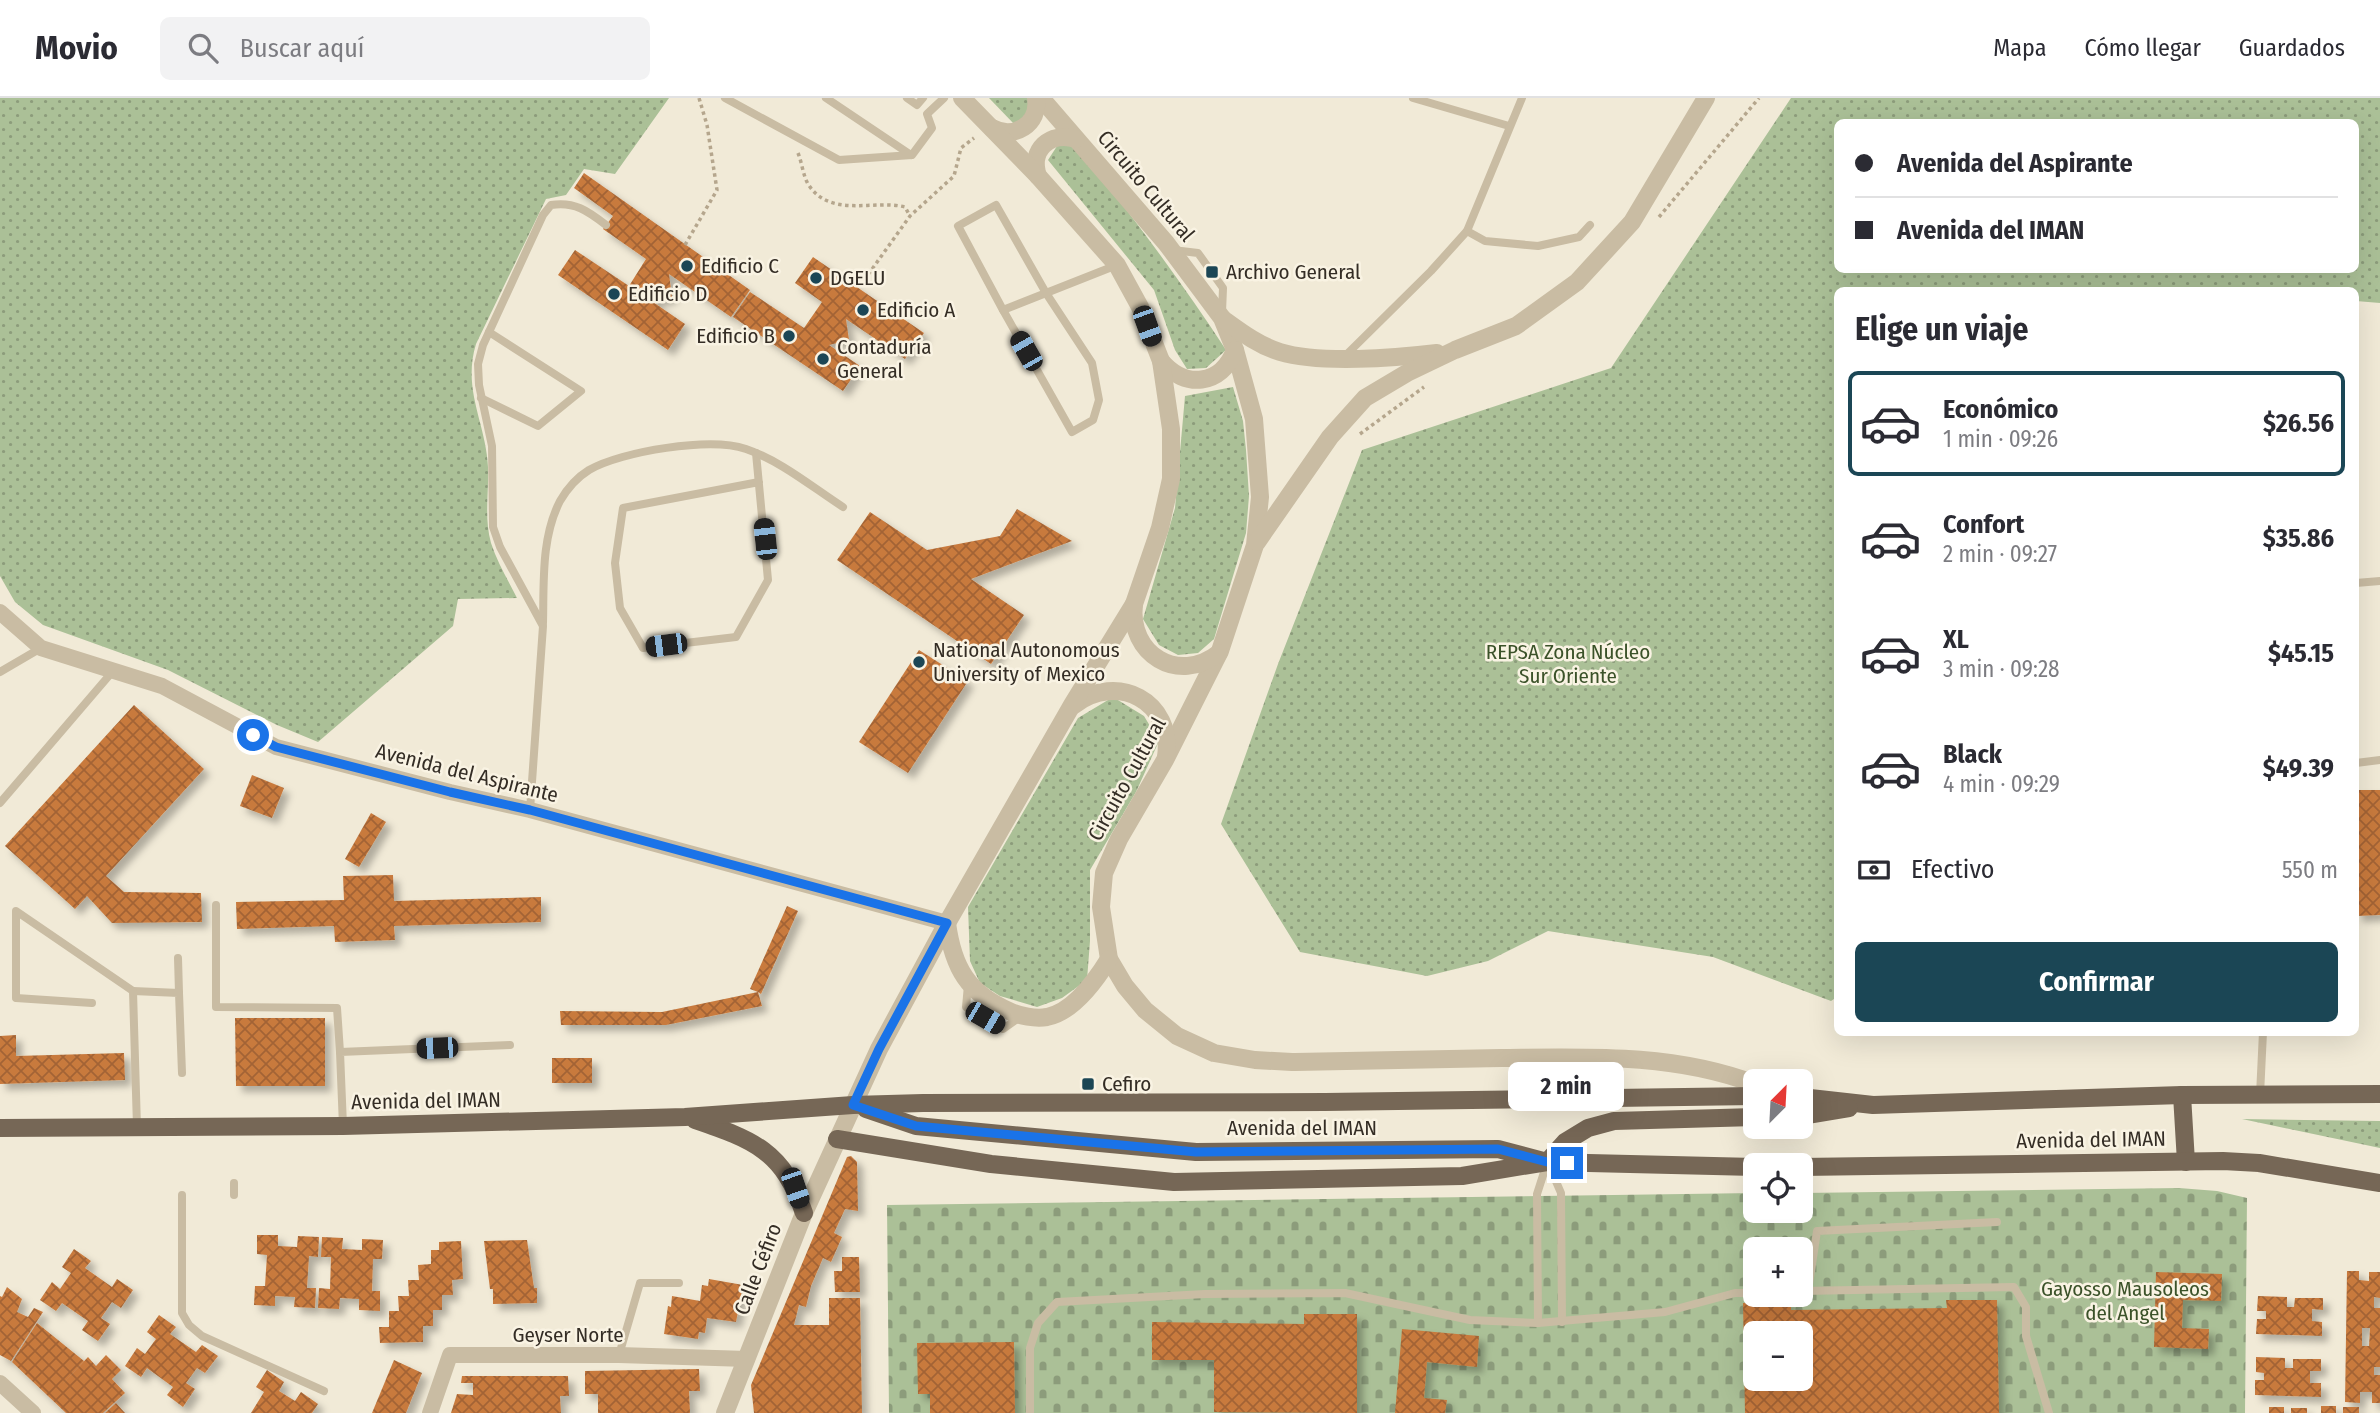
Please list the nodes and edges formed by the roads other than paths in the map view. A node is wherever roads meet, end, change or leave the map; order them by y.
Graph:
1 (725, 98) edge
2 (826, 98) edge
3 (907, 98) edge
4 (923, 98) edge
5 (944, 98) edge
6 (962, 98) edge
7 (1038, 98) edge
8 (1413, 98) edge
9 (1522, 98) edge
10 (1706, 98) edge
11 (989, 126) junction
12 (1509, 126) junction
13 (1076, 139) junction
14 (912, 155) junction
15 (1038, 176) junction
16 (606, 225) dead end
17 (1590, 225) dead end
18 (1467, 231) junction
19 (1117, 265) junction
20 (1046, 293) junction
21 (1003, 310) junction
22 (1222, 318) junction
23 (489, 332) junction
24 (1235, 350) junction
25 (1455, 350) junction
26 (1344, 357) junction
27 (1161, 361) junction
28 (481, 398) junction
29 (756, 453) junction
30 (759, 482) junction
31 (843, 507) dead end
32 (1255, 545) junction
33 (2380, 581) edge
34 (2359, 583) edge
35 (1134, 604) junction
36 (0, 612) edge
37 (543, 625) junction
38 (41, 649) junction
39 (1220, 651) junction
40 (113, 671) junction
41 (0, 672) edge
42 (1072, 705) junction
43 (2380, 760) edge
44 (1165, 761) junction
45 (2359, 763) edge
46 (0, 803) edge
47 (530, 810) junction
48 (216, 905) dead end
49 (947, 923) junction
50 (178, 958) dead end
51 (1109, 959) junction
52 (133, 991) junction
53 (178, 993) junction
54 (92, 1003) dead end
55 (2263, 1036) edge
56 (510, 1045) dead end
57 (340, 1052) junction
58 (182, 1073) dead end
59 (1743, 1079) edge
60 (2380, 1094) edge
61 (2260, 1095) junction
62 (1743, 1096) edge
63 (2182, 1096) junction
64 (1813, 1098) edge
65 (1873, 1104) junction
66 (853, 1105) junction
67 (1813, 1114) edge
68 (685, 1117) junction
69 (1743, 1118) edge
70 (343, 1126) junction
71 (0, 1128) edge
72 (137, 1128) junction
73 (837, 1139) junction
74 (1547, 1162) junction
75 (2186, 1162) junction
76 (1743, 1167) edge
77 (1813, 1167) edge
78 (234, 1183) dead end
79 (2380, 1183) edge
80 (182, 1195) dead end
81 (234, 1195) dead end
82 (804, 1213) junction
83 (1997, 1222) dead end
84 (1813, 1246) edge
85 (679, 1283) dead end
86 (1813, 1291) edge
87 (1743, 1293) edge
88 (1562, 1322) junction
89 (1538, 1323) junction
90 (619, 1355) junction
91 (747, 1359) junction
92 (0, 1383) edge
93 (324, 1391) dead end
94 (33, 1413) edge
95 (430, 1413) edge
96 (725, 1413) edge
97 (1030, 1413) edge
98 (2049, 1413) edge

1 - 14 lane
2 - 14 lane
3 - 4 lane
5 - 14 lane
6 - 11 street
7 - 11 street
7 - 13 street, Circuito Cultural
8 - 12 lane
9 - 12 lane
10 - 25 street
11 - 15 street
12 - 18 lane
13 - 15 street
13 - 22 street, Circuito Cultural
15 - 19 street
16 - 23 lane
17 - 18 lane
18 - 26 lane
19 - 20 lane
19 - 27 street
20 - 21 lane
20 - 21 lane
20 - 21 lane
22 - 24 street, Circuito Cultural
22 - 26 street
23 - 28 lane
23 - 28 lane
24 - 27 street
24 - 32 street, Circuito Cultural
25 - 26 street
25 - 32 street
27 - 35 street
28 - 37 lane
29 - 30 lane
29 - 31 lane
29 - 37 lane
30 - 30 lane
32 - 39 street, Circuito Cultural
33 - 34 lane
35 - 39 street
35 - 42 street
36 - 38 street, Avenida del Aspirante
37 - 47 lane
38 - 40 street, Avenida del Aspirante
38 - 41 lane
39 - 44 street, Circuito Cultural
40 - 46 lane
40 - 47 street, Avenida del Aspirante
42 - 44 street
42 - 49 street
43 - 45 lane
44 - 51 street, Circuito Cultural
47 - 49 street, Avenida del Aspirante
48 - 57 lane
49 - 51 street
49 - 66 street
50 - 53 lane
51 - 59 street, Circuito Cultural
52 - 53 lane
52 - 54 lane
52 - 72 lane
53 - 58 lane
55 - 61 lane
56 - 57 lane
57 - 70 lane
60 - 61 main road, Avenida del IMAN
61 - 63 main road, Avenida del IMAN
62 - 66 main road, Avenida del IMAN
63 - 65 main road, Avenida del IMAN
63 - 75 main road
64 - 65 main road, Avenida del IMAN
65 - 67 main road
66 - 68 main road, Avenida del IMAN
66 - 73 street, Calle Céfiro
66 - 74 main road, Avenida del IMAN
68 - 70 main road, Avenida del IMAN
68 - 82 main road
69 - 74 main road
70 - 72 main road, Avenida del IMAN
71 - 72 main road, Avenida del IMAN
73 - 74 main road
73 - 82 street, Calle Céfiro
74 - 76 main road, Avenida del IMAN
74 - 88 lane
74 - 89 lane
75 - 77 main road, Avenida del IMAN
75 - 79 main road, Avenida del IMAN
78 - 81 lane
80 - 93 lane
82 - 91 street, Calle Céfiro
83 - 84 lane
85 - 90 lane
86 - 98 lane
87 - 88 lane
88 - 89 lane
89 - 97 lane
90 - 91 street, Geyser Norte
90 - 95 street, Geyser Norte
91 - 96 street, Calle Céfiro
92 - 94 street

